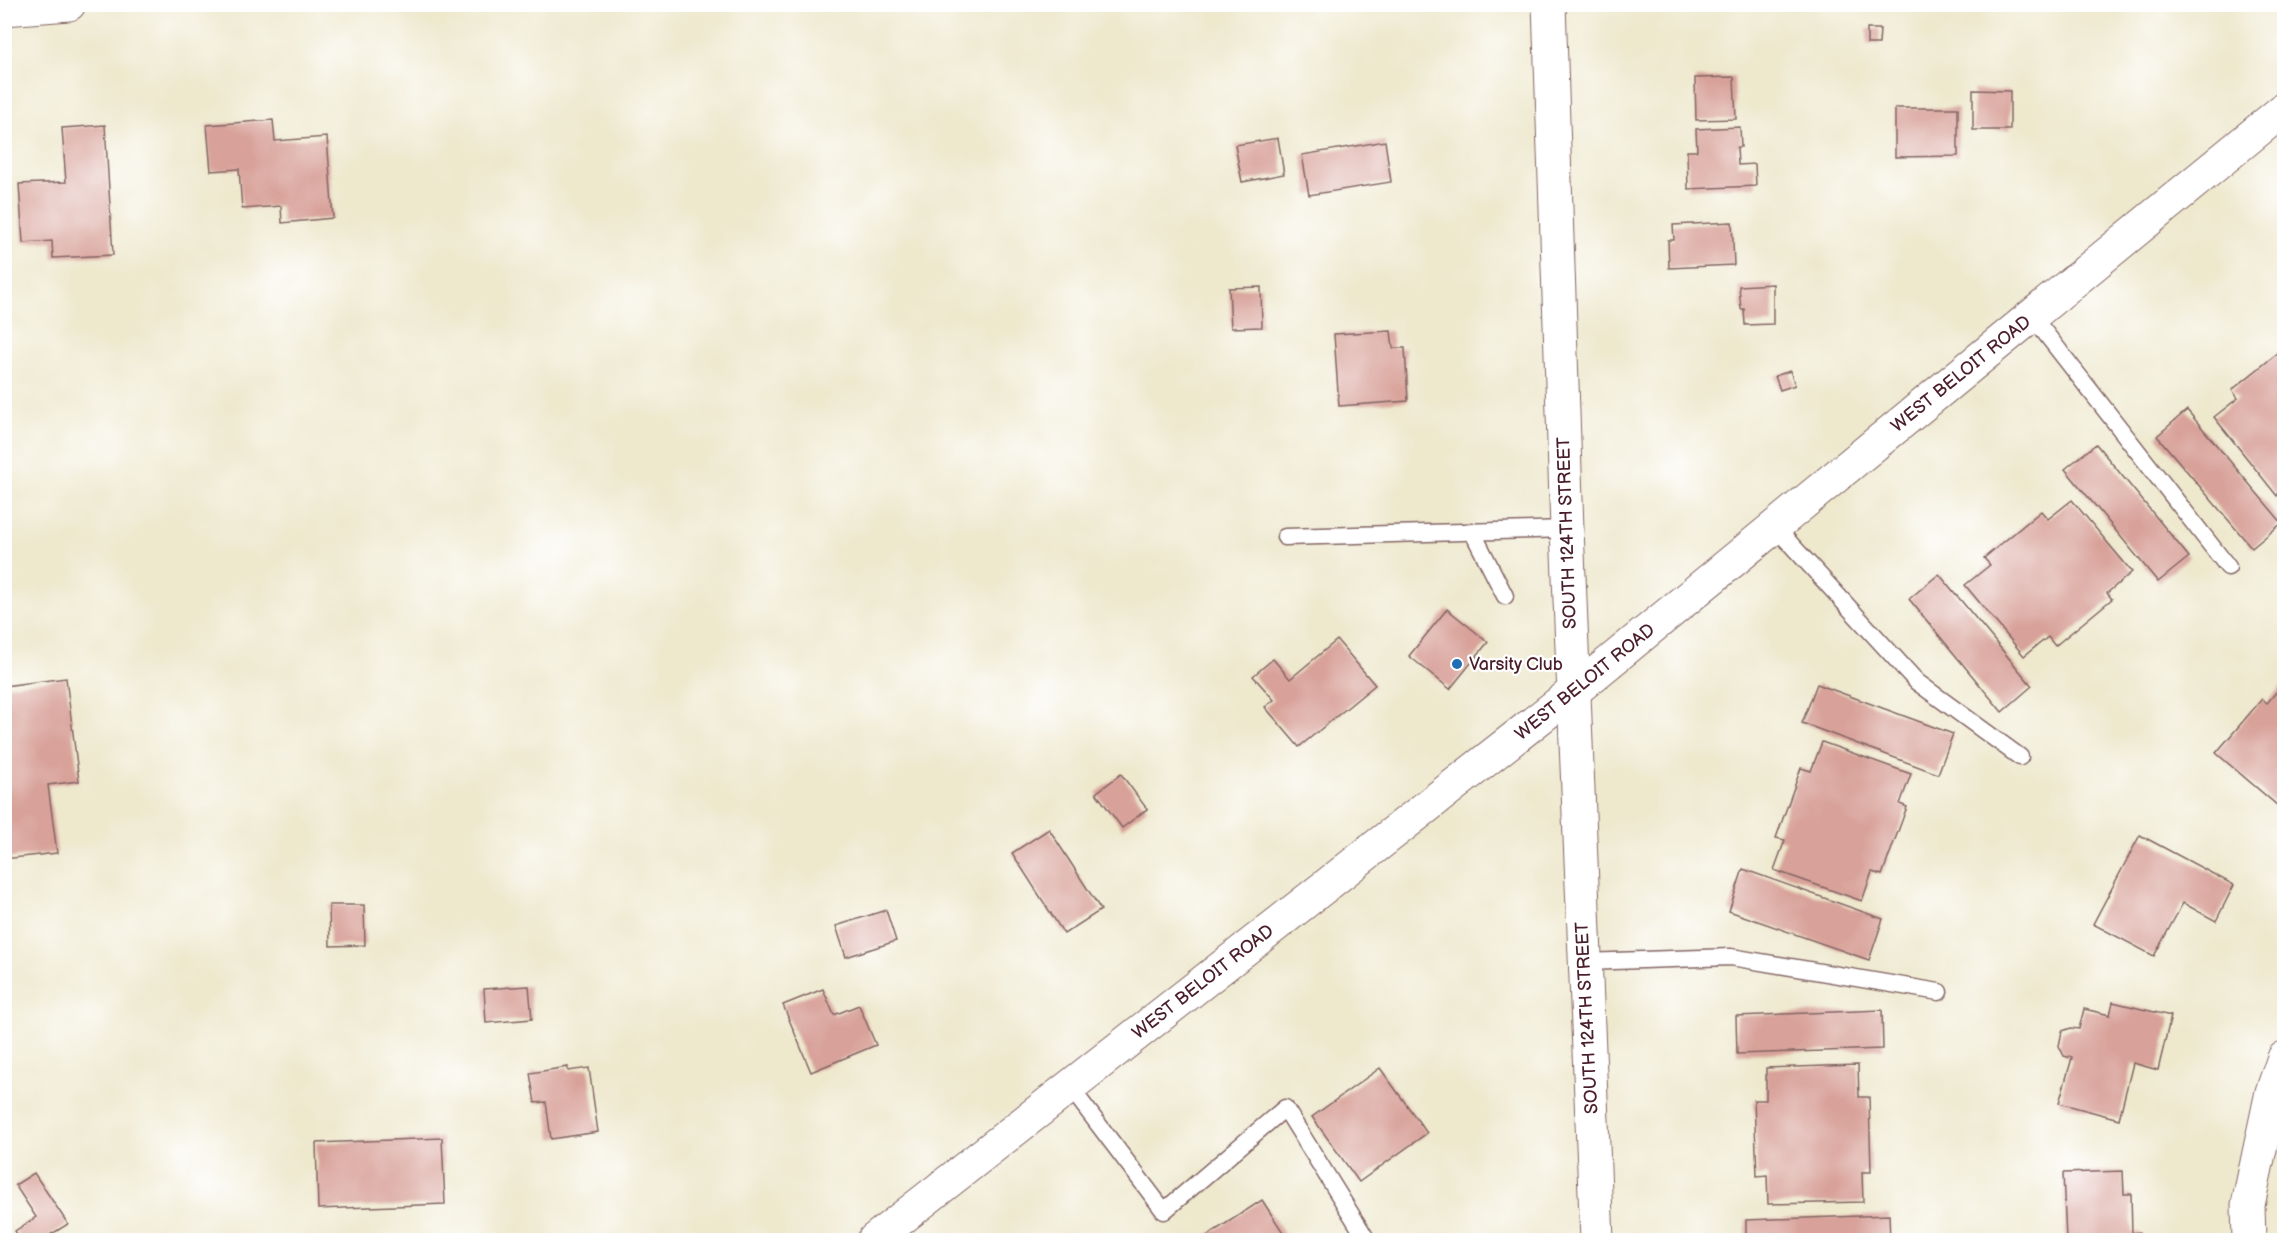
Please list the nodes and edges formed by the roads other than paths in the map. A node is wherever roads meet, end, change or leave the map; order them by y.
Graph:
1 (69, 4) edge
2 (1549, 4) edge
3 (4, 9) edge
4 (2284, 109) edge
5 (2032, 316) junction
6 (1775, 527) junction
7 (1567, 529) junction
8 (1472, 531) junction
9 (1285, 537) dead end
10 (2228, 567) dead end
11 (1505, 596) dead end
12 (1574, 692) junction
13 (2020, 758) dead end
14 (1584, 962) junction
15 (1939, 992) dead end
16 (2284, 1058) edge
17 (1070, 1087) junction
18 (874, 1240) edge
19 (1367, 1240) edge
20 (1597, 1240) edge
21 (2249, 1240) edge

1 - 3 main road
2 - 7 main road, SOUTH 124TH STREET
4 - 5 main road, WEST BELOIT ROAD
5 - 6 main road, WEST BELOIT ROAD
5 - 10 lane
6 - 12 main road, WEST BELOIT ROAD
6 - 13 lane
7 - 8 lane
7 - 12 main road, SOUTH 124TH STREET
8 - 9 lane
8 - 11 lane
12 - 14 main road, SOUTH 124TH STREET
12 - 17 main road, WEST BELOIT ROAD
14 - 15 lane
14 - 20 main road, SOUTH 124TH STREET
16 - 21 main road
17 - 18 main road, WEST BELOIT ROAD
17 - 19 lane

